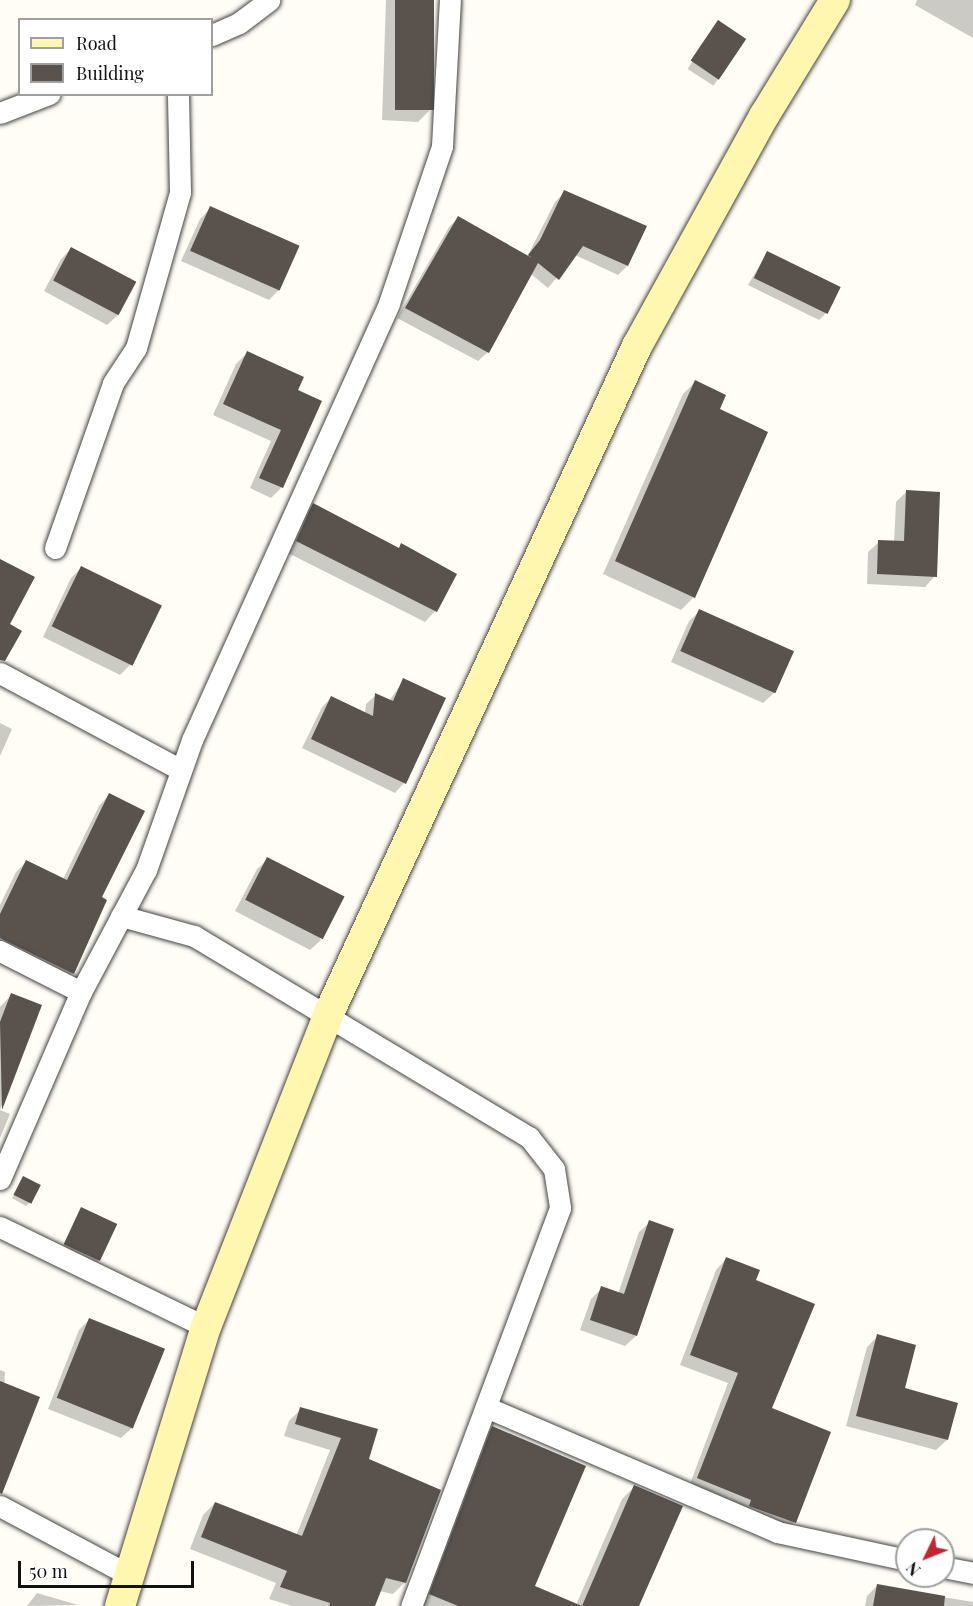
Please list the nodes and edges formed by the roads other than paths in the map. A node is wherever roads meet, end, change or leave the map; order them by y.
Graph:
1 (269, 0) edge
2 (450, 0) edge
3 (836, 0) edge
4 (213, 35) edge
5 (44, 96) edge
6 (178, 96) edge
7 (0, 113) edge
8 (55, 548) dead end
9 (0, 674) edge
10 (182, 770) junction
11 (121, 916) junction
12 (0, 951) edge
13 (81, 992) junction
14 (328, 1015) junction
15 (0, 1179) edge
16 (0, 1227) edge
17 (206, 1327) junction
18 (486, 1407) junction
19 (0, 1506) edge
20 (895, 1557) edge
21 (955, 1569) edge
22 (973, 1573) edge
23 (129, 1575) junction
24 (120, 1606) edge
25 (411, 1606) edge

1 - 4 street
2 - 10 street
3 - 14 main road
5 - 7 street
6 - 8 street
9 - 10 street
10 - 11 street
11 - 13 street
11 - 14 street
12 - 13 street
13 - 15 street
14 - 17 main road
14 - 18 street
16 - 17 street
17 - 23 main road
18 - 20 street
18 - 25 street
19 - 23 street
21 - 22 street
23 - 24 main road

